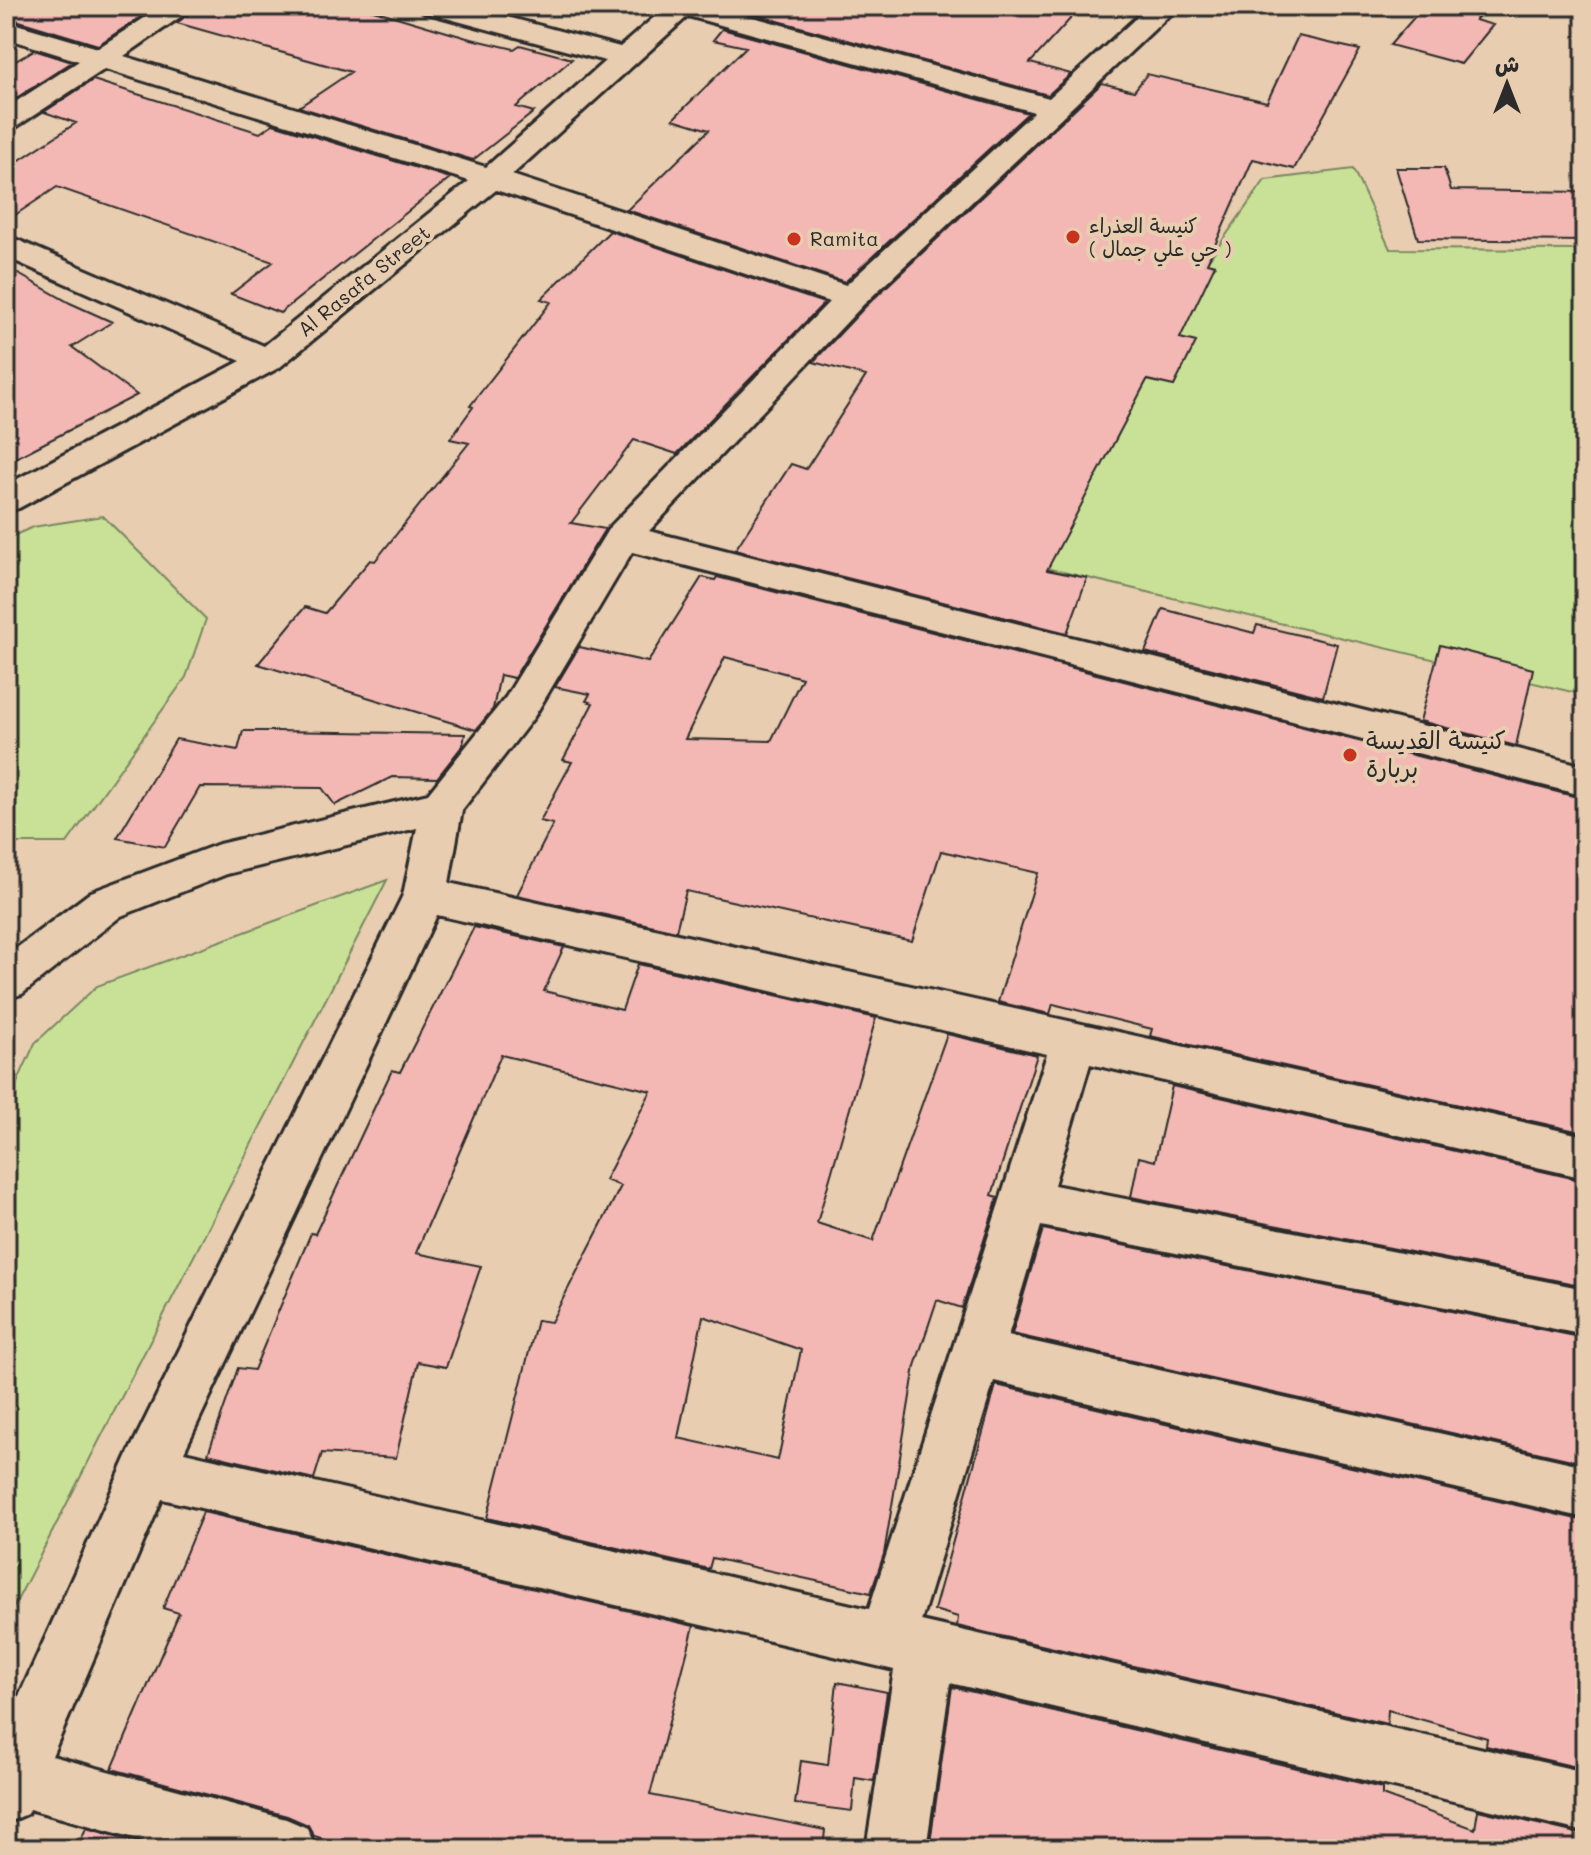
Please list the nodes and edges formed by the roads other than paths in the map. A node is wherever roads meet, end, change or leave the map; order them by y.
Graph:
1 (182, 6) edge
2 (434, 6) edge
3 (682, 6) edge
4 (1165, 6) edge
5 (6, 29) edge
6 (104, 58) junction
7 (628, 58) junction
8 (1055, 109) junction
9 (6, 121) edge
10 (491, 178) junction
11 (6, 245) edge
12 (851, 298) junction
13 (268, 360) junction
14 (6, 500) edge
15 (622, 537) junction
16 (1585, 781) edge
17 (442, 806) junction
18 (425, 895) junction
19 (6, 981) edge
20 (1074, 1042) junction
21 (1585, 1157) edge
22 (1025, 1201) junction
23 (1585, 1312) edge
24 (978, 1353) junction
25 (148, 1470) junction
26 (1585, 1492) edge
27 (907, 1645) junction
28 (10, 1784) edge
29 (1585, 1802) edge
30 (286, 1849) edge
31 (896, 1849) edge

1 - 6 street
2 - 7 street
3 - 7 street, Al Rasafa Street
3 - 8 street
4 - 8 street
5 - 6 street
6 - 9 street
6 - 10 street
7 - 10 street, Al Rasafa Street
8 - 12 street
10 - 12 street
10 - 13 street, Al Rasafa Street
11 - 13 street
12 - 15 street
13 - 14 street, Al Rasafa Street
15 - 16 street
15 - 17 street
17 - 18 street
17 - 19 street
18 - 20 street
18 - 25 street
20 - 21 street
20 - 22 street
22 - 23 street
22 - 24 street
24 - 26 street
24 - 27 street
25 - 27 street
25 - 28 street
27 - 29 street
27 - 31 street
28 - 30 street

